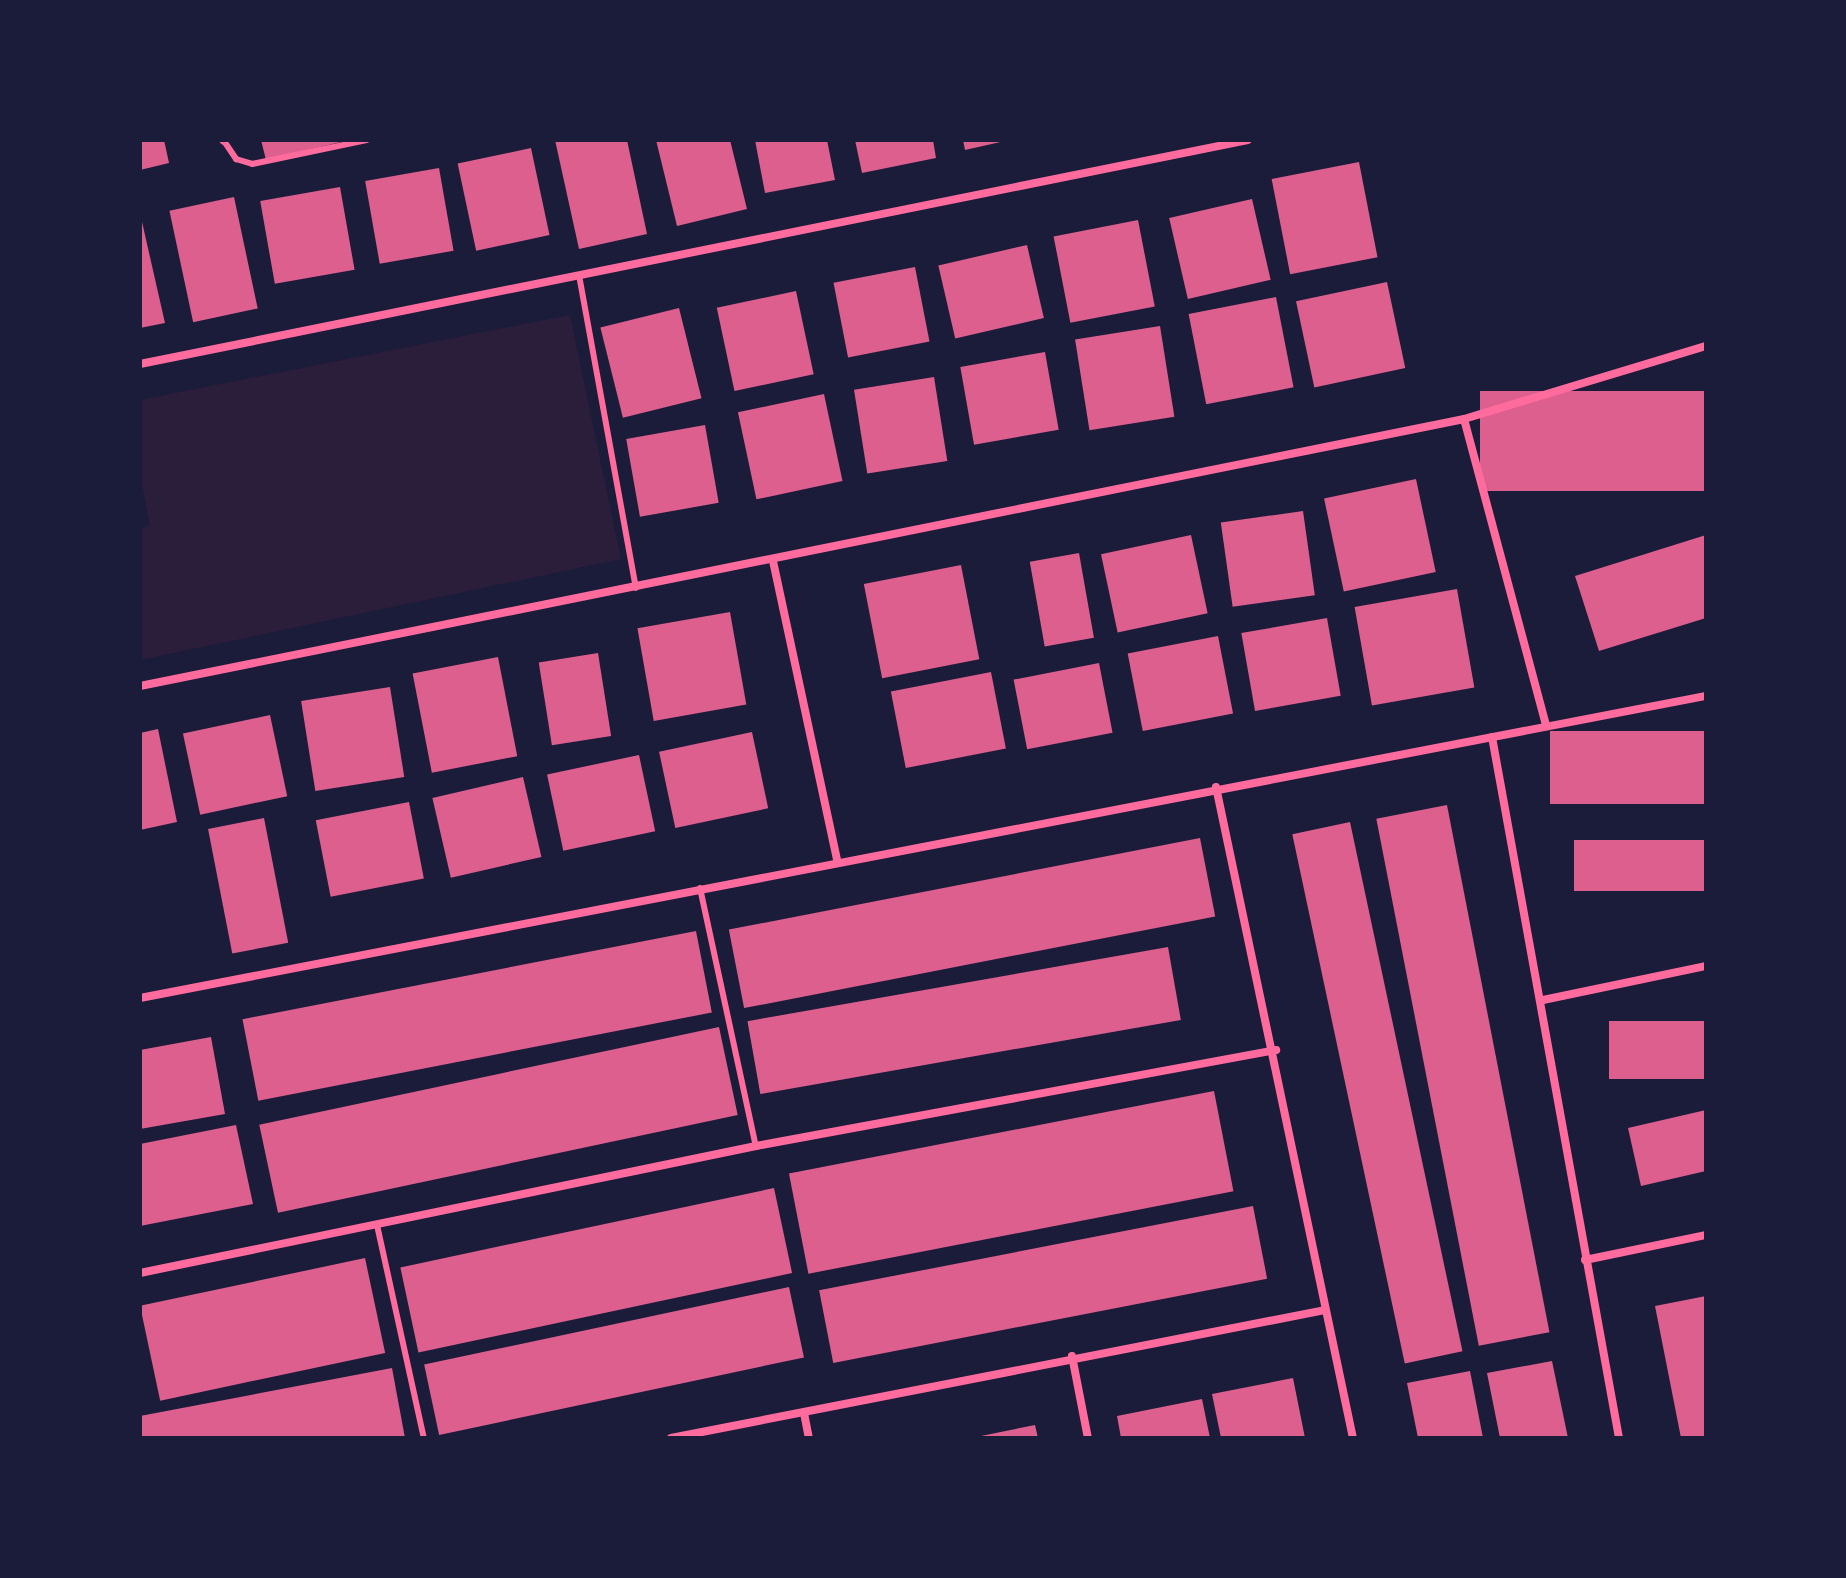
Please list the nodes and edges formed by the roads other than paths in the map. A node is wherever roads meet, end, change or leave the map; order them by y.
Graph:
1 (224, 140) edge
2 (367, 140) edge
3 (1248, 140) edge
4 (579, 275) junction
5 (1706, 346) edge
6 (140, 364) edge
7 (1464, 419) junction
8 (773, 561) junction
9 (636, 588) junction
10 (140, 686) edge
11 (1706, 696) edge
12 (1546, 726) junction
13 (1492, 737) junction
14 (1216, 787) junction
15 (837, 859) junction
16 (700, 887) junction
17 (1706, 966) edge
18 (140, 998) edge
19 (1543, 1000) junction
20 (1276, 1050) junction
21 (756, 1146) junction
22 (377, 1225) junction
23 (1706, 1235) edge
24 (1585, 1260) junction
25 (140, 1273) edge
26 (1325, 1310) junction
27 (1072, 1356) junction
28 (804, 1413) junction
29 (424, 1438) edge
30 (671, 1438) edge
31 (809, 1438) edge
32 (1088, 1438) edge
33 (1353, 1438) edge
34 (1619, 1438) edge

1 - 2 lane
3 - 4 street
4 - 6 street
4 - 9 lane
5 - 7 street
7 - 8 street
7 - 12 street
8 - 9 street
8 - 15 street
9 - 10 street
11 - 12 street
12 - 13 street
13 - 14 street
13 - 19 street
14 - 15 street
14 - 20 street
15 - 16 street
16 - 18 street
16 - 21 lane
17 - 19 street
19 - 24 street
20 - 21 street
20 - 26 street
21 - 22 street
22 - 25 street
22 - 29 lane
23 - 24 street
24 - 34 street
26 - 27 street
26 - 33 street
27 - 28 street
27 - 32 street
28 - 30 street
28 - 31 street

